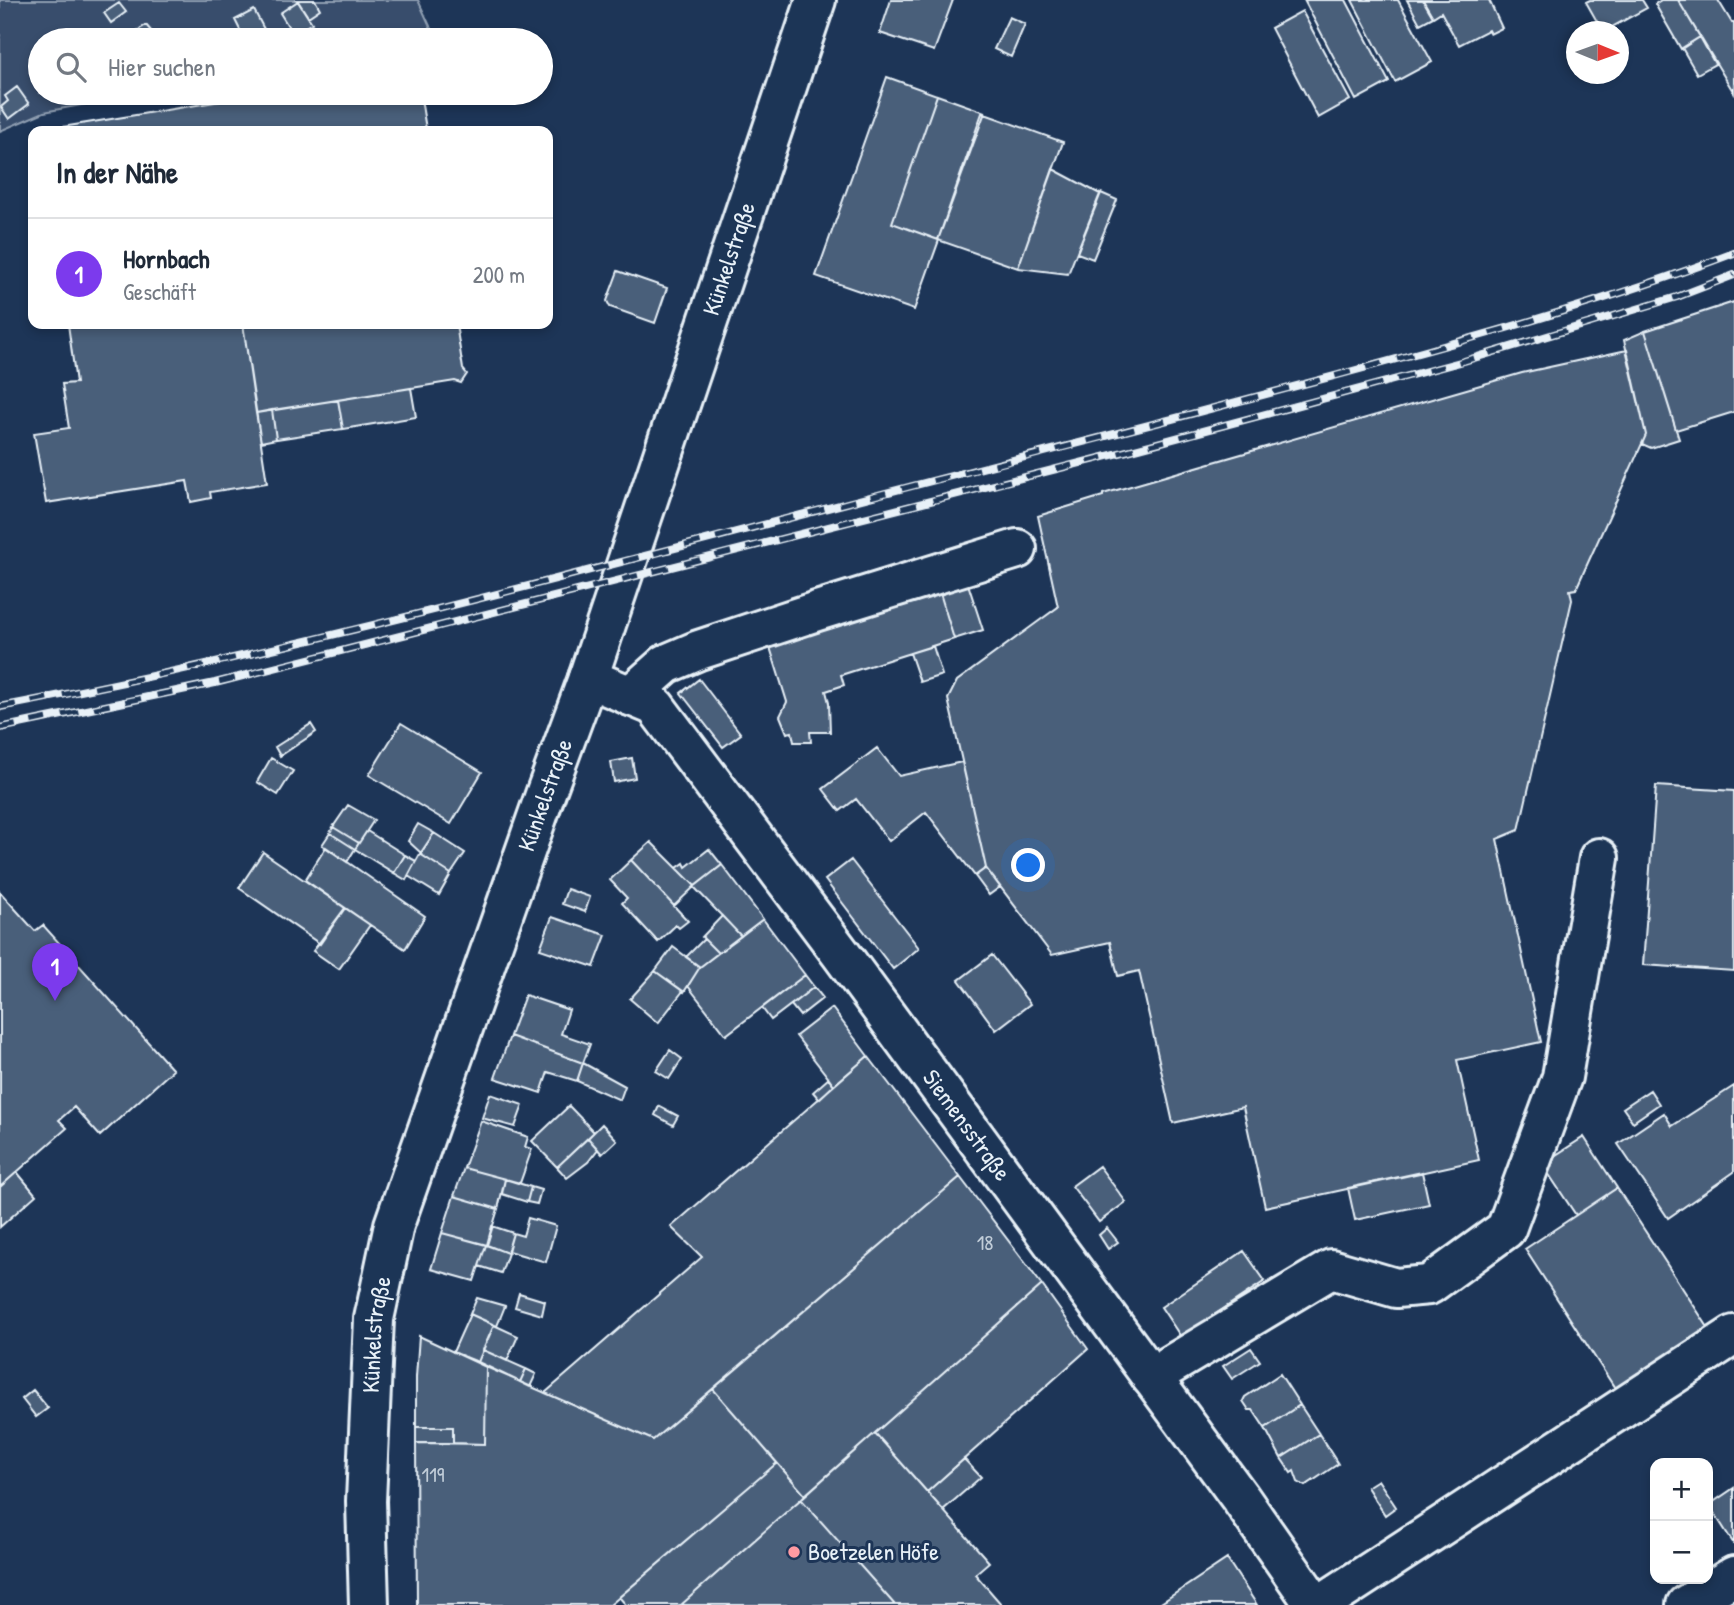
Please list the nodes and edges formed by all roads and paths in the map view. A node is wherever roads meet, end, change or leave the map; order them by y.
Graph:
1 (816, 0) edge
2 (1017, 549) dead end
3 (589, 678) junction
4 (630, 696) junction
5 (1599, 858) dead end
6 (1734, 1335) edge
7 (1151, 1377) junction
8 (1734, 1576) edge
9 (369, 1605) edge
10 (1318, 1605) edge
11 (1686, 1605) edge

1 - 3 street, Künkelstraße
2 - 4 street
3 - 4 street, Siemensstraße
3 - 9 street, Künkelstraße
4 - 7 street, Siemensstraße
5 - 7 street
6 - 10 street
7 - 10 street, Siemensstraße
8 - 11 street

